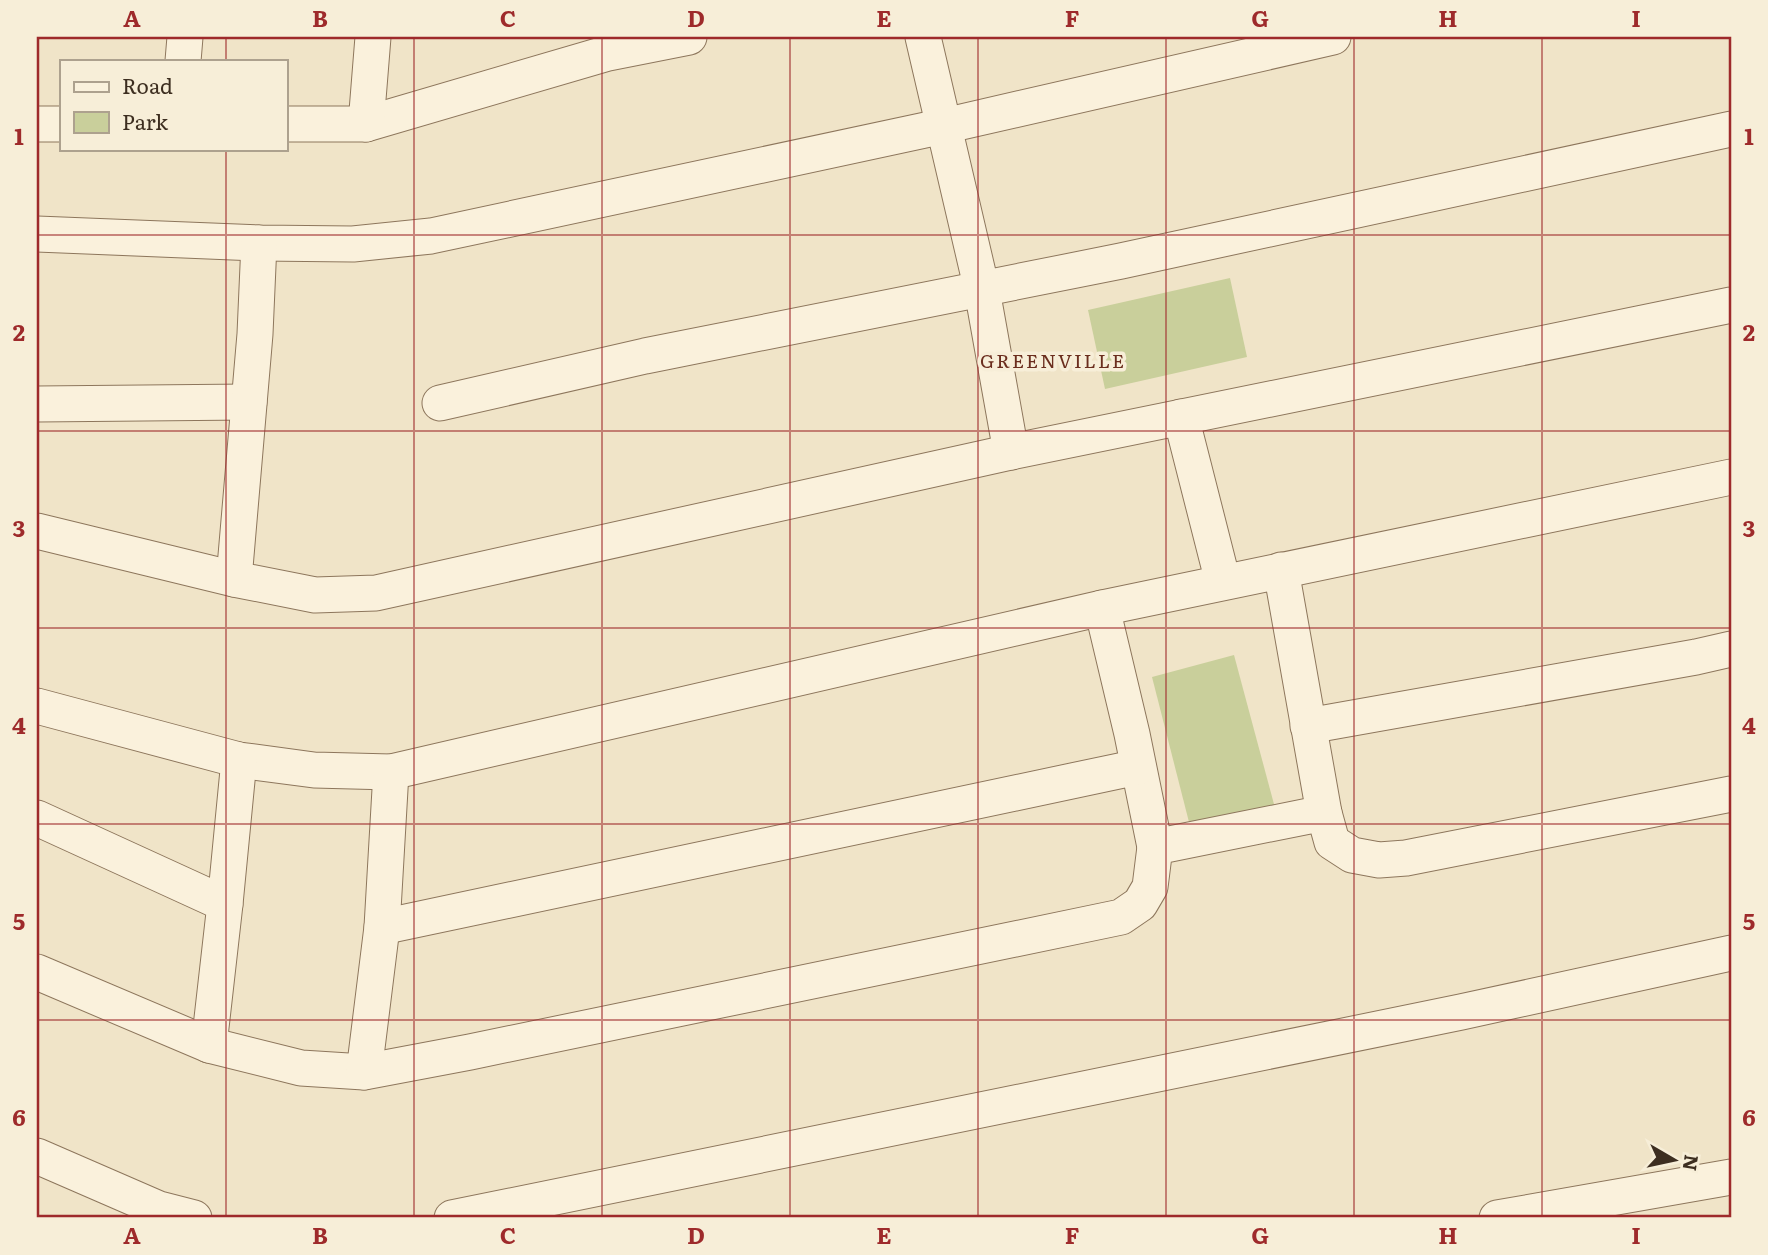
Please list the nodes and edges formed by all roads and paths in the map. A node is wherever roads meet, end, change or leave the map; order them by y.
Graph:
1 (185, 37) edge
2 (373, 37) edge
3 (690, 37) edge
4 (923, 37) edge
5 (1334, 37) edge
6 (609, 45) edge
7 (183, 60) edge
8 (37, 124) edge
9 (60, 124) edge
10 (287, 124) edge
11 (366, 124) junction
12 (944, 126) junction
13 (1731, 129) edge
14 (37, 234) edge
15 (259, 243) junction
16 (982, 290) junction
17 (1731, 305) edge
18 (249, 402) junction
19 (440, 403) dead end
20 (37, 404) edge
21 (1181, 417) junction
22 (1011, 452) junction
23 (1731, 477) edge
24 (37, 531) edge
25 (1281, 570) junction
26 (234, 579) junction
27 (1223, 582) junction
28 (1102, 608) junction
29 (1731, 649) edge
30 (37, 706) edge
31 (1308, 726) junction
32 (239, 760) junction
33 (1138, 767) junction
34 (391, 772) junction
35 (1731, 794) edge
36 (1324, 813) junction
37 (37, 818) edge
38 (1155, 847) junction
39 (225, 904) junction
40 (382, 927) junction
41 (1731, 953) edge
42 (37, 972) edge
43 (209, 1045) junction
44 (364, 1072) junction
45 (37, 1156) edge
46 (1731, 1177) edge
47 (194, 1218) edge
48 (452, 1218) edge
49 (1497, 1218) edge

1 - 7 street
2 - 11 street
3 - 6 street
4 - 12 street
5 - 12 street
6 - 11 street
8 - 9 street
10 - 11 street
12 - 15 street
12 - 16 street
13 - 16 street
14 - 15 street
15 - 18 street
16 - 19 street
16 - 22 street
17 - 21 street
18 - 20 street
18 - 26 street
21 - 22 street
21 - 27 street
22 - 26 street
23 - 25 street
24 - 26 street
25 - 27 street
25 - 31 street
27 - 28 street
28 - 33 street
28 - 34 street
29 - 31 street
30 - 32 street
31 - 36 street
32 - 34 street
32 - 39 street
33 - 38 street
33 - 40 street
34 - 40 street
35 - 36 street
36 - 38 street
37 - 39 street
38 - 44 street
39 - 43 street
40 - 44 street
41 - 48 street
42 - 43 street
43 - 44 street
45 - 47 street
46 - 49 street

